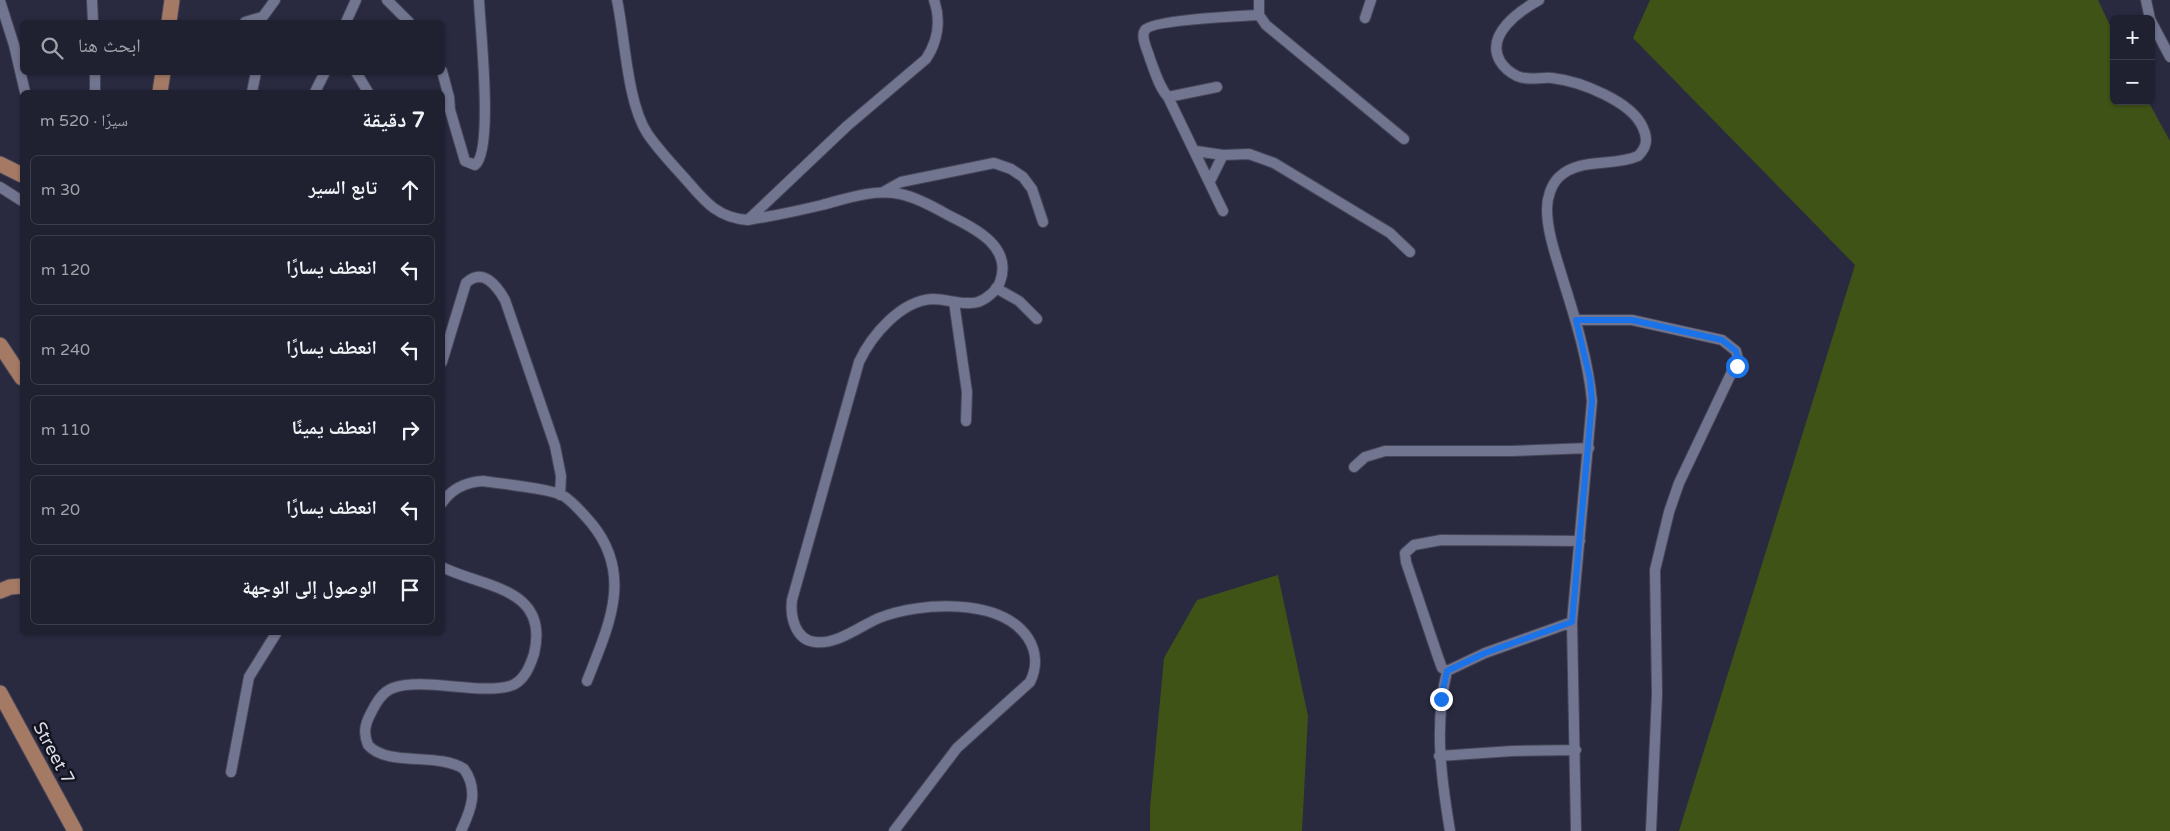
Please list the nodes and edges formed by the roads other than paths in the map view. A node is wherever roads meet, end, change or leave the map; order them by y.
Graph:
1 (92, 0) edge
2 (172, 0) edge
3 (275, 0) edge
4 (356, 0) edge
5 (387, 0) edge
6 (479, 0) edge
7 (617, 0) edge
8 (934, 0) edge
9 (1259, 0) edge
10 (1371, 0) edge
11 (1539, 0) edge
12 (2146, 0) edge
13 (0, 1) edge
14 (1259, 15) junction
15 (2150, 15) edge
16 (1365, 18) dead end
17 (93, 20) edge
18 (169, 20) edge
19 (261, 20) edge
20 (347, 20) edge
21 (407, 20) edge
22 (2155, 28) edge
23 (2170, 57) edge
24 (20, 71) edge
25 (21, 75) edge
26 (95, 75) edge
27 (163, 75) edge
28 (256, 75) edge
29 (324, 75) edge
30 (358, 75) edge
31 (443, 75) edge
32 (1218, 87) dead end
33 (25, 90) edge
34 (95, 90) edge
35 (160, 90) edge
36 (253, 90) edge
37 (316, 90) edge
38 (367, 90) edge
39 (1168, 97) junction
40 (1404, 139) dead end
41 (1196, 151) junction
42 (1223, 155) junction
43 (0, 164) edge
44 (20, 174) edge
45 (1210, 181) junction
46 (0, 188) edge
47 (883, 192) junction
48 (20, 200) edge
49 (1223, 211) dead end
50 (748, 220) junction
51 (1043, 222) dead end
52 (1410, 252) dead end
53 (996, 288) junction
54 (954, 302) junction
55 (1037, 319) dead end
56 (1576, 320) junction
57 (0, 345) edge
58 (445, 352) edge
59 (20, 375) edge
60 (966, 421) dead end
61 (1590, 448) junction
62 (1354, 467) dead end
63 (560, 495) junction
64 (445, 498) edge
65 (1580, 540) junction
66 (445, 569) edge
67 (20, 586) edge
68 (0, 591) edge
69 (1572, 622) junction
70 (275, 635) edge
71 (1447, 671) junction
72 (586, 681) dead end
73 (0, 693) edge
74 (1576, 750) junction
75 (1439, 756) junction
76 (230, 772) dead end
77 (75, 831) edge
78 (461, 831) edge
79 (894, 831) edge
80 (1450, 831) edge
81 (1576, 831) edge
82 (1651, 831) edge

1 - 17 street
2 - 18 main road
3 - 19 street
4 - 20 street
5 - 21 street
6 - 31 street
7 - 50 street
8 - 50 street
9 - 14 street
10 - 16 street
11 - 56 street
12 - 15 street
13 - 24 street
14 - 39 street
14 - 40 street
22 - 23 street
25 - 33 street
26 - 34 street
27 - 35 main road
28 - 36 street
29 - 37 street
30 - 38 street
32 - 39 street
39 - 41 street
41 - 42 street
41 - 45 street
42 - 45 street
42 - 52 street
43 - 44 main road
45 - 49 street
46 - 48 street
47 - 50 street
47 - 51 street
47 - 53 street
53 - 54 street
53 - 55 street
54 - 60 street
54 - 79 street
56 - 61 street
56 - 82 street
57 - 59 main road
58 - 63 street
61 - 62 street
61 - 65 street
63 - 64 street
63 - 72 street
65 - 69 street
65 - 71 street
66 - 78 street
67 - 68 main road
69 - 71 street
69 - 74 street
70 - 76 street
71 - 75 street
73 - 77 main road, Street 7
74 - 75 street
74 - 81 street
75 - 80 street

